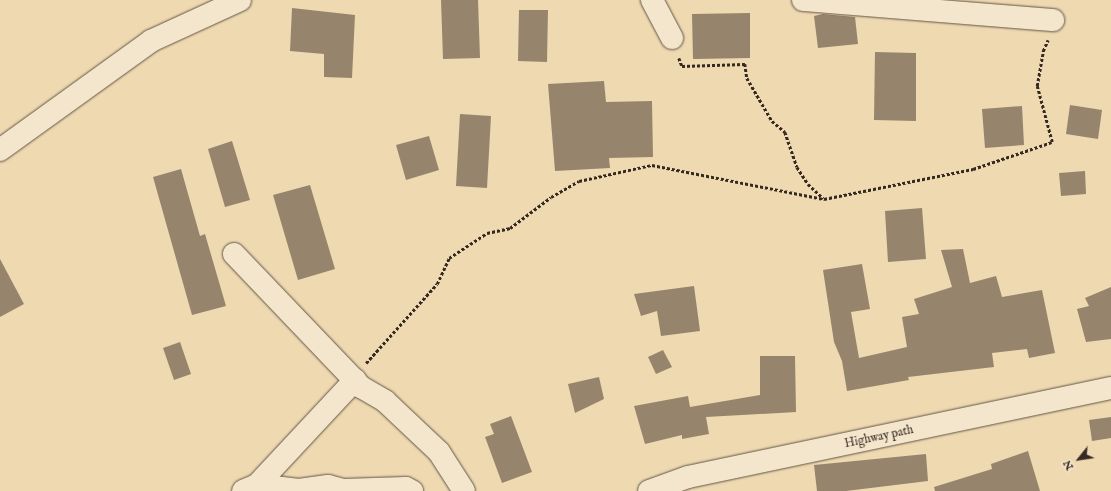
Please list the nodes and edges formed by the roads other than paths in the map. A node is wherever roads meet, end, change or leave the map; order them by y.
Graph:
1 (240, 0) edge
2 (652, 0) edge
3 (803, 0) edge
4 (1053, 20) road end
5 (672, 38) road end
6 (0, 150) edge
7 (234, 254) dead end
8 (355, 380) junction
9 (1111, 388) edge
10 (250, 488) edge
11 (412, 491) edge
12 (464, 491) edge
13 (649, 491) edge

1 - 6 street
2 - 5 street
3 - 4 street
7 - 8 street
8 - 10 street
8 - 12 street
9 - 13 street, Highway path
10 - 11 street

